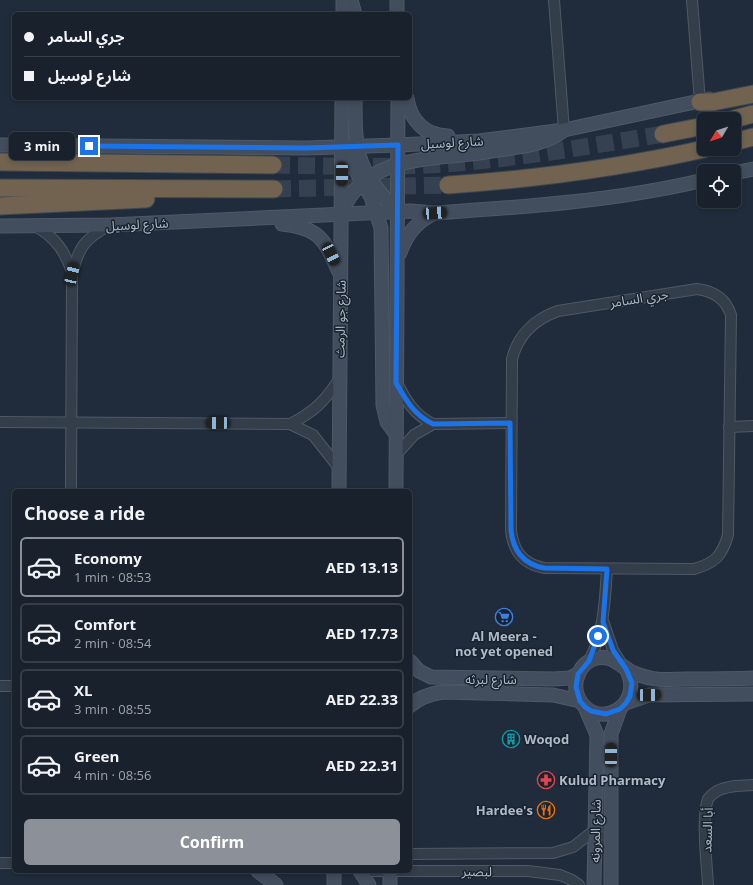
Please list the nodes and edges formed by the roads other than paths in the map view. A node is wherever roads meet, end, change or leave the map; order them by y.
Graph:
1 (344, 0) edge
2 (351, 0) edge
3 (397, 0) edge
4 (554, 0) edge
5 (692, 0) edge
6 (343, 12) edge
7 (354, 12) edge
8 (397, 12) edge
9 (753, 85) edge
10 (753, 94) edge
11 (342, 100) edge
12 (355, 100) edge
13 (398, 100) edge
14 (408, 100) edge
15 (700, 102) junction
16 (753, 114) edge
17 (741, 117) edge
18 (697, 127) edge
19 (564, 130) junction
20 (663, 134) tunnel mouth
21 (753, 138) edge
22 (479, 141) junction
23 (741, 141) edge
24 (398, 145) junction
25 (0, 146) edge
26 (356, 146) junction
27 (342, 147) junction
28 (697, 151) edge
29 (0, 162) edge
30 (273, 164) tunnel mouth
31 (398, 164) junction
32 (753, 169) edge
33 (741, 172) edge
34 (366, 180) junction
35 (697, 182) edge
36 (448, 185) tunnel mouth
37 (0, 188) edge
38 (186, 189) junction
39 (274, 189) tunnel mouth
40 (0, 206) edge
41 (397, 212) junction
42 (377, 213) junction
43 (435, 213) junction
44 (342, 215) junction
45 (255, 219) junction
46 (110, 225) junction
47 (0, 226) edge
48 (35, 226) junction
49 (397, 261) junction
50 (72, 274) junction
51 (341, 276) junction
52 (340, 378) junction
53 (396, 383) junction
54 (0, 422) edge
55 (72, 423) junction
56 (510, 423) junction
57 (290, 424) junction
58 (433, 424) junction
59 (753, 426) edge
60 (729, 427) junction
61 (396, 434) junction
62 (396, 455) junction
63 (339, 468) junction
64 (71, 489) edge
65 (338, 489) edge
66 (396, 489) edge
67 (607, 569) junction
68 (603, 622) junction
69 (589, 661) junction
70 (412, 663) edge
71 (624, 666) junction
72 (578, 674) junction
73 (753, 678) edge
74 (0, 686) edge
75 (12, 686) edge
76 (752, 695) edge
77 (412, 704) edge
78 (583, 704) junction
79 (623, 706) junction
80 (753, 785) edge
81 (596, 829) junction
82 (412, 854) edge
83 (0, 863) edge
84 (12, 863) edge
85 (412, 872) edge
86 (261, 873) edge
87 (334, 873) edge
88 (361, 873) edge
89 (407, 873) edge
90 (390, 875) edge
91 (276, 885) edge
92 (334, 885) edge
93 (369, 885) edge
94 (579, 885) edge
95 (594, 885) edge
96 (611, 885) edge
97 (708, 885) edge

1 - 6 street
2 - 7 street
3 - 8 street
4 - 19 street
5 - 15 street
9 - 15 street, شارع لوسيل
10 - 15 highway
11 - 27 street, شارع جو الرمث
12 - 26 street
13 - 24 street
14 - 22 street
15 - 19 street, شارع لوسيل
16 - 17 highway
18 - 20 highway
19 - 22 street, شارع لوسيل
19 - 31 street
21 - 23 highway
22 - 24 street, شارع لوسيل
24 - 26 street, شارع لوسيل
24 - 31 street
25 - 27 street, شارع لوسيل
26 - 27 street, شارع لوسيل
26 - 34 street
27 - 34 street
27 - 44 street, شارع جو الرمث
28 - 36 highway
29 - 30 highway
31 - 34 street
31 - 41 street
32 - 33 street
34 - 41 street
34 - 42 street
34 - 44 street
35 - 43 street, شارع لوسيل
37 - 38 highway
38 - 39 highway
38 - 40 highway
41 - 42 street, شارع لوسيل
41 - 43 street, شارع لوسيل
41 - 49 street
42 - 44 street, شارع لوسيل
42 - 61 street
43 - 49 street
44 - 45 street, شارع لوسيل
44 - 51 street, شارع جو الرمث
45 - 46 street, شارع لوسيل
45 - 51 street
46 - 48 street, شارع لوسيل
46 - 50 street
47 - 48 street, شارع لوسيل
48 - 50 street
49 - 53 street
50 - 55 street
51 - 52 street, شارع جو الرمث
52 - 57 street
52 - 63 street, شارع جو الرمث
53 - 58 street
53 - 61 street
54 - 55 street
55 - 57 street
55 - 64 street
56 - 58 street
56 - 60 street, جري السامر
56 - 67 street, جري السامر
57 - 63 street
58 - 62 street
59 - 60 street
60 - 67 street, جري السامر
61 - 62 street
62 - 66 street
63 - 65 street, شارع جو الرمث
67 - 68 street
68 - 69 street
68 - 71 street
69 - 71 street
69 - 72 street
70 - 72 street, شارع لبرثه
71 - 73 street
71 - 79 street
72 - 78 street
74 - 75 street
76 - 79 street
77 - 78 street, شارع لبرثه
78 - 79 street
78 - 81 street, شارع المرونه
79 - 96 street, شارع المرونه
80 - 97 street, أبا السعد
81 - 82 street, لبصير
81 - 95 street, شارع المرونه
83 - 84 street
85 - 94 street, لبصير
86 - 91 street
87 - 92 street
88 - 93 street
89 - 90 street, لبصير

